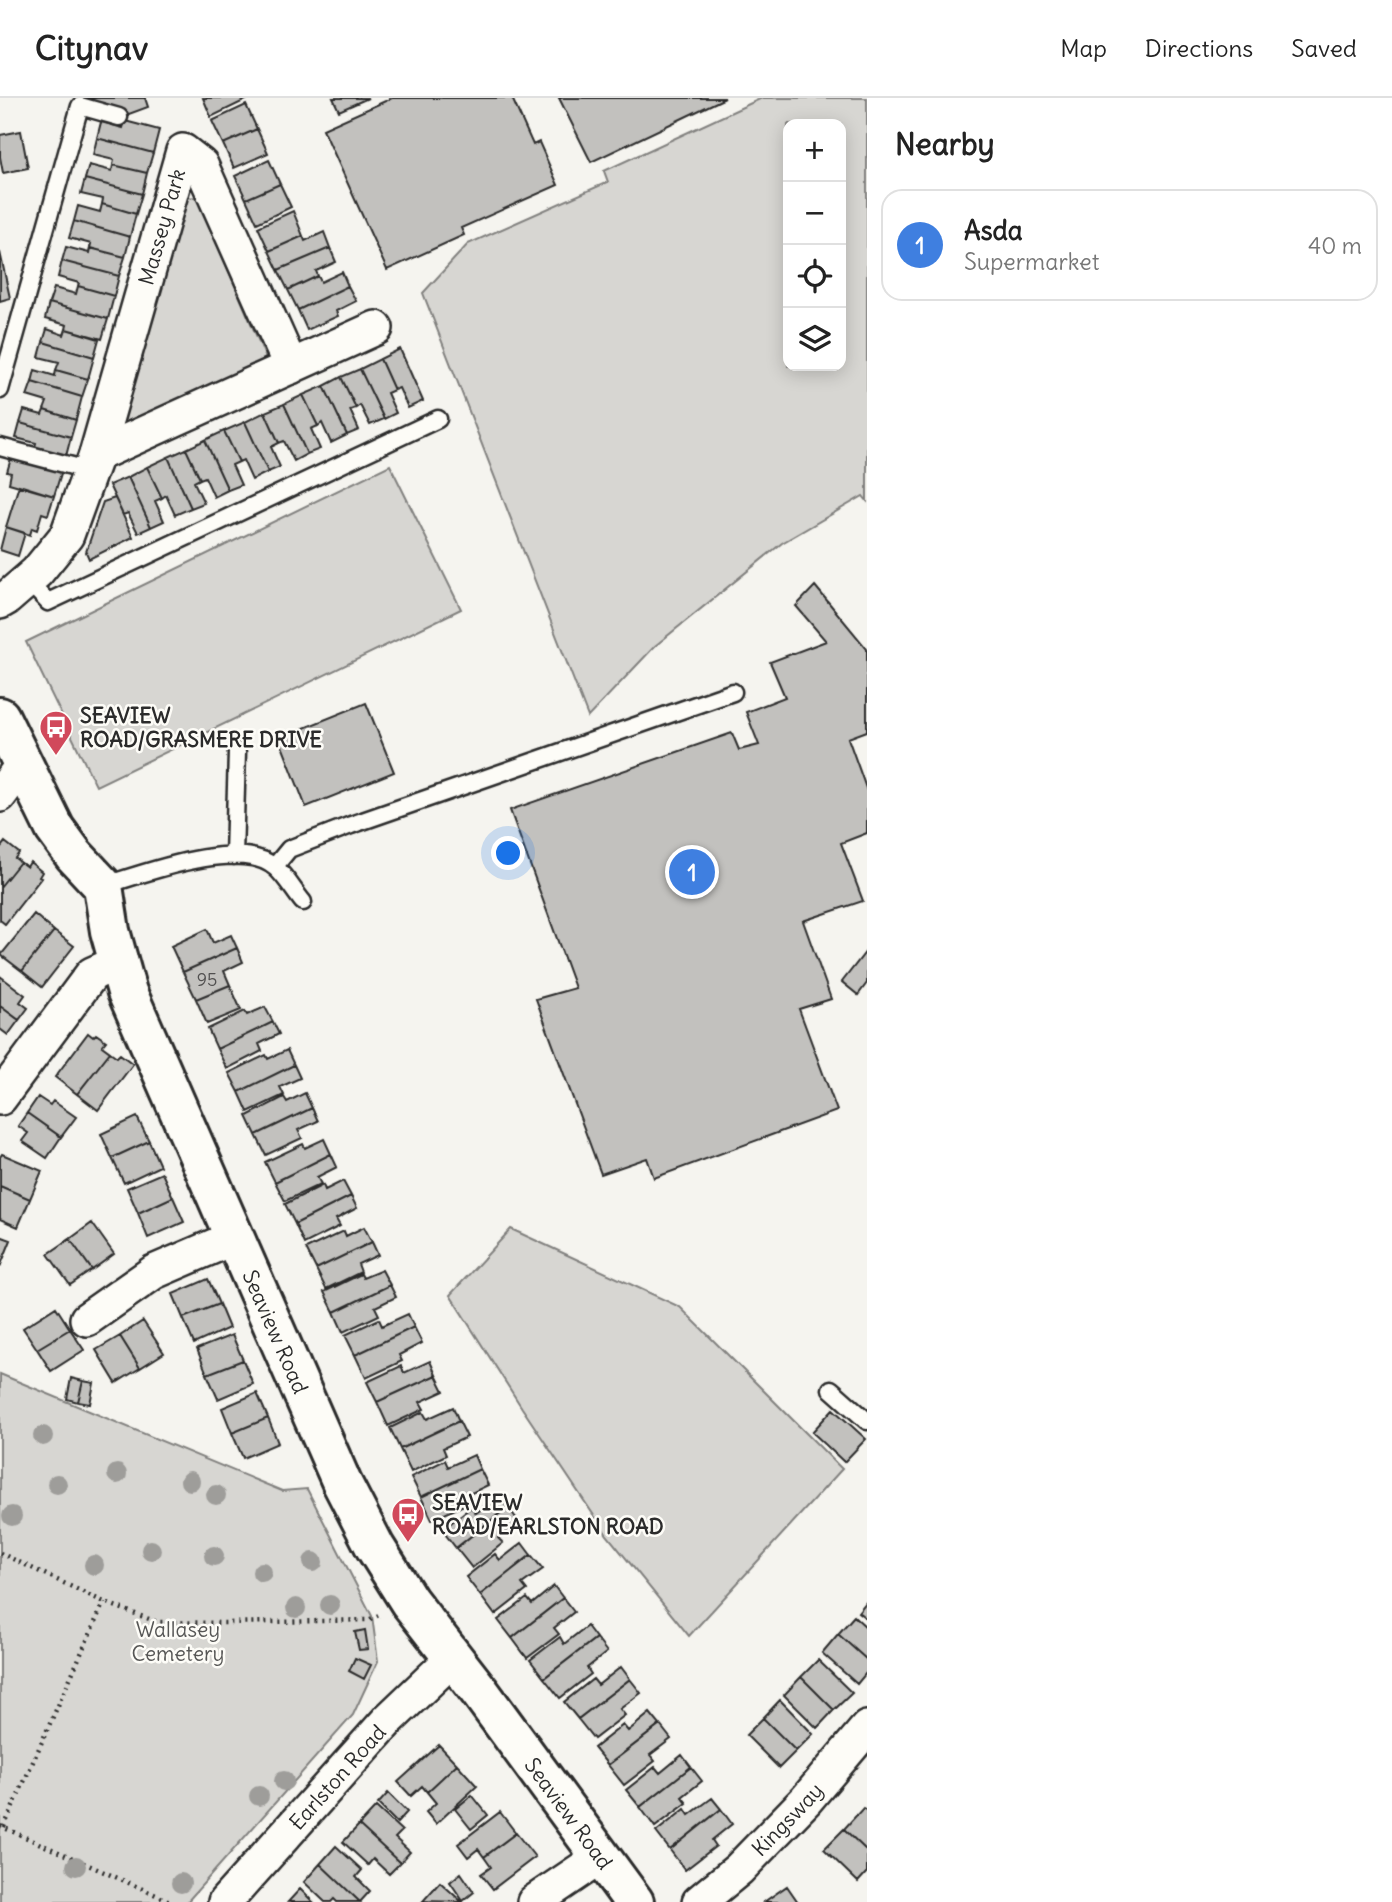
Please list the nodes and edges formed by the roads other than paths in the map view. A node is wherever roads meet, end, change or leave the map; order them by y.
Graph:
1 (119, 117) dead end
2 (376, 328) dead end
3 (290, 367) junction
4 (0, 390) edge
5 (438, 419) dead end
6 (0, 447) edge
7 (94, 463) junction
8 (27, 580) junction
9 (0, 602) edge
10 (733, 692) dead end
11 (0, 717) edge
12 (237, 752) dead end
13 (23, 764) junction
14 (0, 794) edge
15 (234, 856) junction
16 (275, 866) junction
17 (103, 887) junction
18 (303, 902) dead end
19 (119, 962) junction
20 (0, 1098) edge
21 (233, 1238) junction
22 (87, 1319) dead end
23 (831, 1389) dead end
24 (867, 1421) edge
25 (453, 1658) junction
26 (867, 1728) edge
27 (602, 1856) junction
28 (225, 1902) edge
29 (534, 1902) edge
30 (634, 1902) edge
31 (699, 1902) edge

1 - 4 lane
2 - 3 street
3 - 7 street
3 - 7 street, Massey Park
5 - 8 lane
6 - 7 lane
7 - 8 street, Massey Park
8 - 9 street, Massey Park
10 - 16 lane
11 - 13 street
12 - 15 lane
13 - 14 street
13 - 17 street
15 - 16 lane
15 - 17 lane
16 - 18 lane
17 - 19 street, Seaview Road
19 - 20 street
19 - 21 street, Seaview Road
21 - 22 street
21 - 25 street, Seaview Road
23 - 24 lane
25 - 27 street, Seaview Road
25 - 28 street, Earlston Road
26 - 31 street, Kingsway
27 - 29 street
27 - 30 street, Seaview Road

